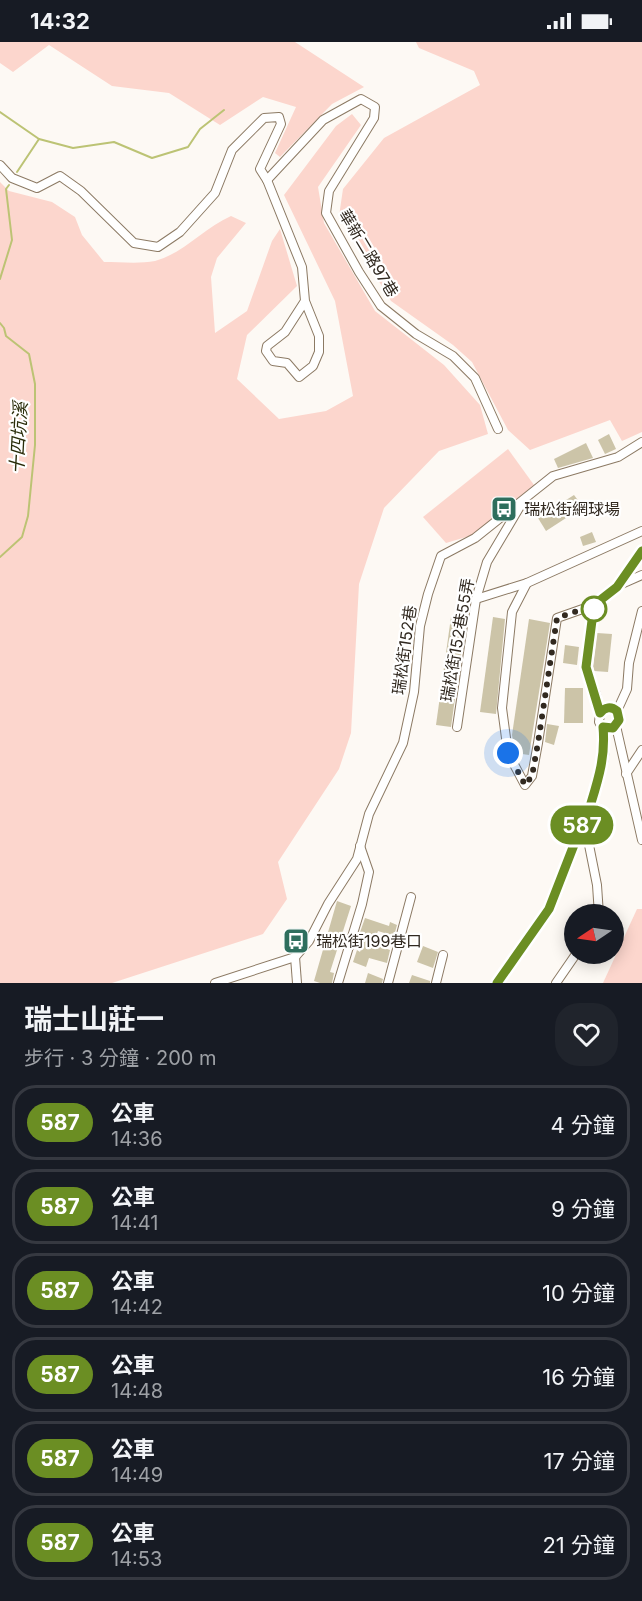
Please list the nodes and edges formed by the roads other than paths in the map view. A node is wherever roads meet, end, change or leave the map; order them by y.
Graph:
1 (0, 165) edge
2 (267, 180) junction
3 (305, 301) junction
4 (498, 429) dead end
5 (642, 442) edge
6 (526, 497) junction
7 (642, 531) edge
8 (642, 550) edge
9 (642, 575) edge
10 (527, 583) junction
11 (617, 587) junction
12 (476, 599) junction
13 (594, 605) junction
14 (642, 612) edge
15 (617, 711) junction
16 (600, 713) junction
17 (616, 726) junction
18 (457, 727) dead end
19 (603, 727) junction
20 (642, 750) edge
21 (626, 774) junction
22 (584, 819) junction
23 (642, 840) edge
24 (360, 845) junction
25 (411, 897) dead end
26 (598, 904) edge
27 (443, 956) dead end
28 (295, 957) junction
29 (569, 964) edge
30 (215, 983) edge
31 (297, 983) edge
32 (338, 983) edge
33 (388, 983) edge
34 (436, 983) edge
35 (497, 983) edge
36 (556, 983) edge

1 - 2 street
2 - 3 street
2 - 4 street, 華新二路97巷
3 - 3 street
5 - 6 street, 瑞松街152巷
6 - 12 street, 瑞松街152巷55弄
6 - 24 street, 瑞松街152巷
7 - 10 street
8 - 11 street
9 - 11 street
10 - 12 street
10 - 13 street
11 - 13 street
12 - 18 street, 瑞松街152巷55弄
13 - 16 street
14 - 15 street
15 - 16 street
15 - 17 street
16 - 19 street
17 - 19 street
17 - 21 street
19 - 22 street
20 - 21 street
21 - 23 street
22 - 26 street
22 - 35 street
24 - 28 street, 瑞松街152巷
24 - 32 street
25 - 33 street
27 - 34 street
28 - 30 street
28 - 31 street
29 - 36 street

